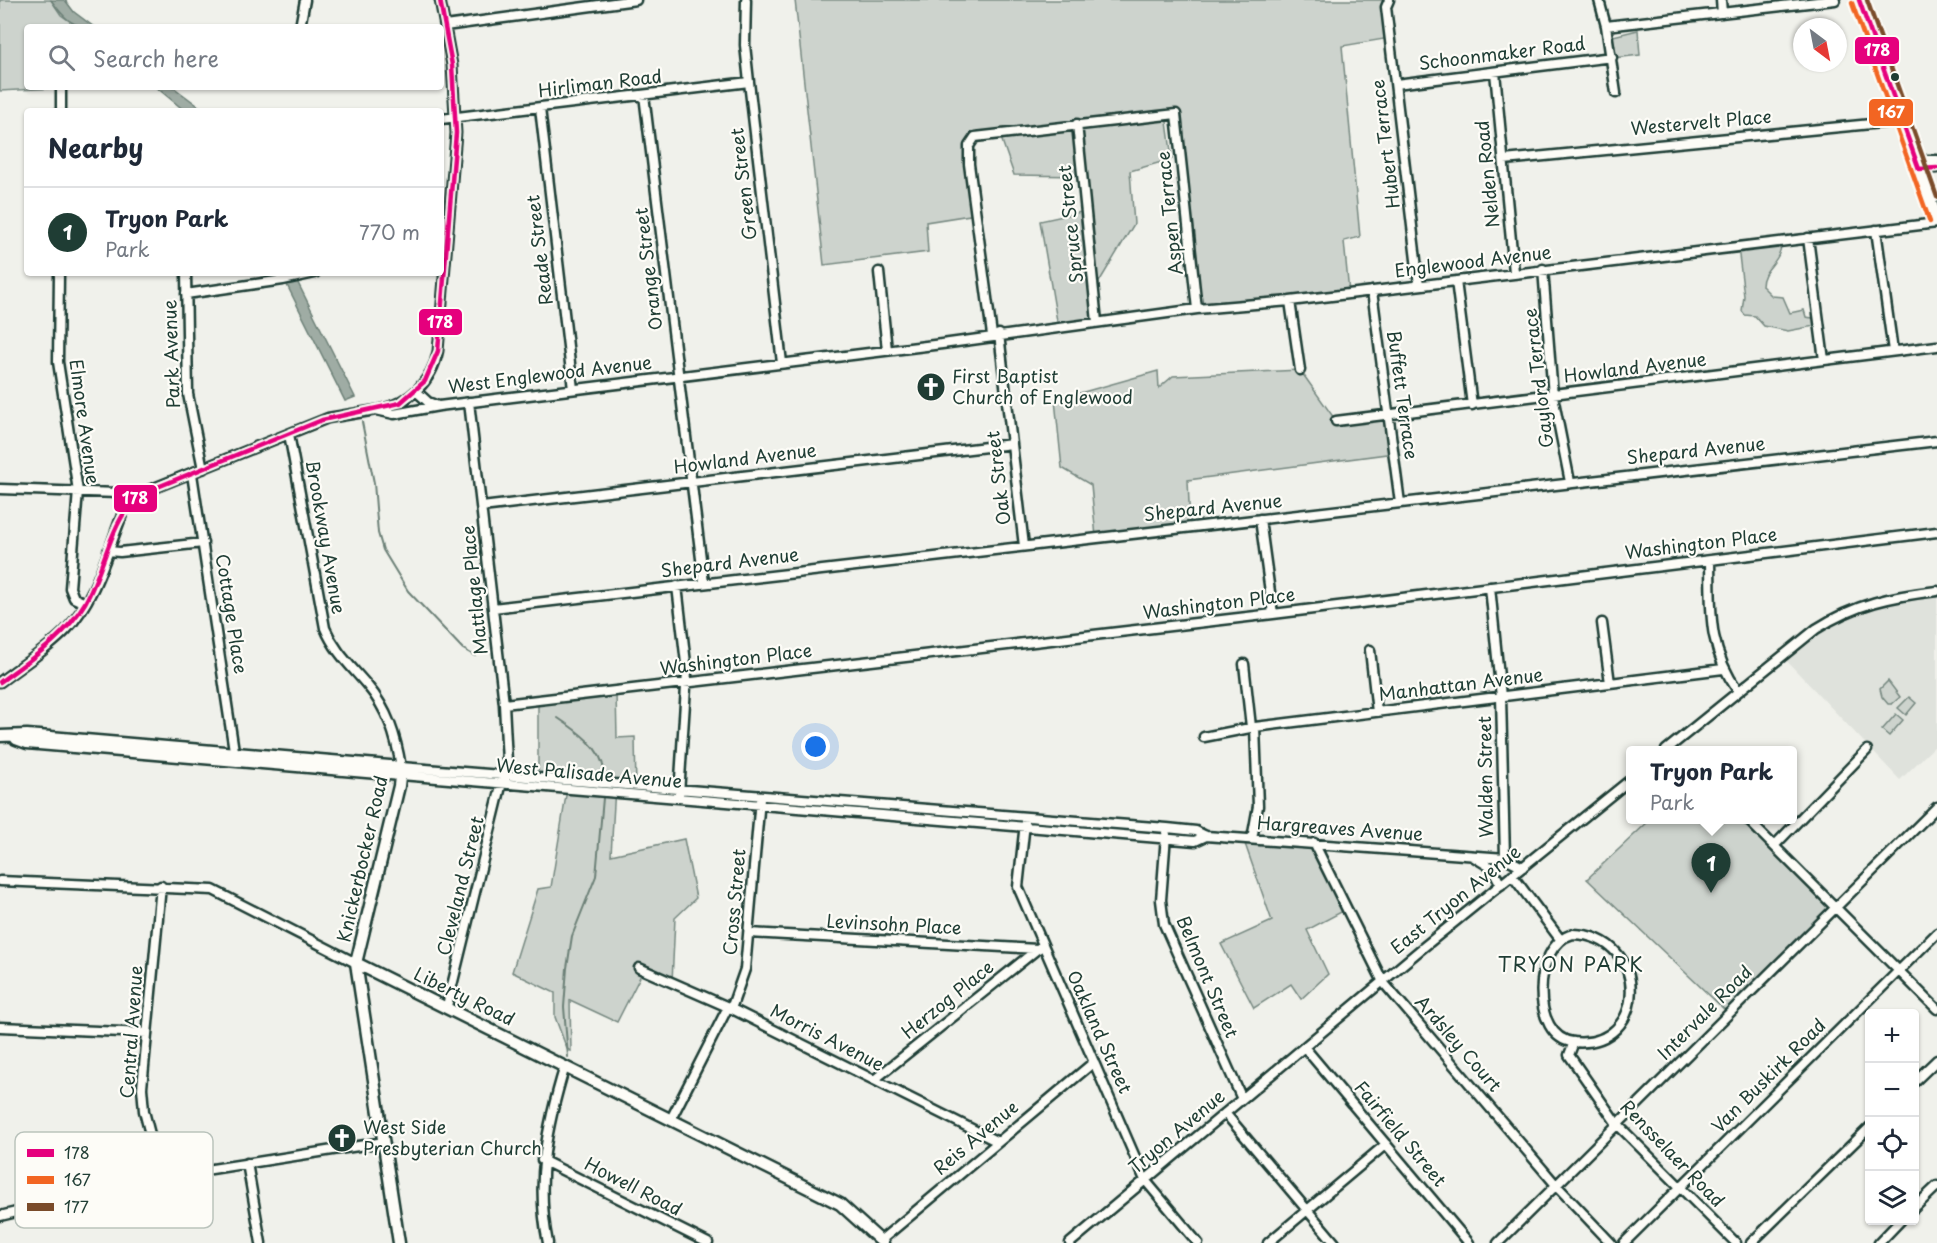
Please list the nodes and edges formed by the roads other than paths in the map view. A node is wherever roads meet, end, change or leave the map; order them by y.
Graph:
1 (307, 0) edge
2 (440, 0) edge
3 (636, 0) edge
4 (746, 0) edge
5 (1389, 0) edge
6 (1599, 0) edge
7 (1721, 0) edge
8 (1835, 0) edge
9 (1859, 0) edge
10 (1722, 13) junction
11 (301, 24) edge
12 (445, 26) junction
13 (1606, 26) junction
14 (1612, 57) junction
15 (1495, 72) junction
16 (749, 82) junction
17 (1396, 84) junction
18 (61, 90) edge
19 (1616, 93) dead end
20 (644, 95) junction
21 (61, 108) edge
22 (540, 108) junction
23 (456, 117) junction
24 (444, 119) edge
25 (1902, 121) junction
26 (1077, 124) junction
27 (1937, 159) edge
28 (1504, 160) junction
29 (1918, 164) junction
30 (1937, 168) edge
31 (1937, 221) edge
32 (1876, 230) junction
33 (1808, 238) junction
34 (445, 247) edge
35 (1543, 269) junction
36 (879, 272) dead end
37 (1515, 272) junction
38 (59, 276) edge
39 (186, 276) edge
40 (300, 276) edge
41 (443, 276) edge
42 (1456, 281) junction
43 (1419, 285) junction
44 (1372, 291) junction
45 (186, 294) junction
46 (1290, 301) junction
47 (1197, 309) junction
48 (1097, 322) junction
49 (1012, 332) joint
50 (995, 335) junction
51 (1937, 346) edge
52 (887, 350) junction
53 (1893, 351) junction
54 (1824, 360) junction
55 (782, 363) junction
56 (1300, 370) dead end
57 (678, 377) junction
58 (573, 389) junction
59 (417, 391) junction
60 (1553, 396) junction
61 (469, 402) junction
62 (1472, 405) junction
63 (439, 406) junction
64 (376, 410) junction
65 (1389, 413) junction
66 (1336, 422) dead end
67 (289, 434) junction
68 (1937, 441) edge
69 (1012, 444) junction
70 (203, 469) junction
71 (192, 474) junction
72 (691, 482) junction
73 (1570, 482) junction
74 (0, 489) edge
75 (78, 491) junction
76 (133, 499) junction
77 (1400, 503) junction
78 (482, 507) junction
79 (1260, 519) junction
80 (1937, 532) edge
81 (203, 543) junction
82 (1024, 546) junction
83 (108, 550) junction
84 (1710, 560) junction
85 (704, 583) junction
86 (677, 586) junction
87 (1490, 587) junction
88 (1937, 591) edge
89 (85, 603) junction
90 (493, 608) junction
91 (1273, 614) junction
92 (1602, 623) dead end
93 (1370, 650) dead end
94 (1244, 664) dead end
95 (1723, 669) junction
96 (0, 682) edge
97 (687, 683) junction
98 (1610, 683) junction
99 (1738, 692) junction
100 (1501, 697) junction
101 (504, 704) junction
102 (1377, 712) junction
103 (1253, 727) junction
104 (5, 737) edge
105 (1204, 737) dead end
106 (1675, 746) edge
107 (1866, 750) dead end
108 (235, 756) junction
109 (401, 771) junction
110 (505, 779) junction
111 (1626, 783) edge
112 (679, 793) junction
113 (760, 800) junction
114 (1937, 807) edge
115 (1025, 821) junction
116 (1797, 822) edge
117 (1753, 824) edge
118 (1795, 824) edge
119 (1167, 828) junction
120 (1206, 836) junction
121 (1166, 838) junction
122 (1252, 839) junction
123 (1314, 843) junction
124 (1774, 846) junction
125 (1471, 855) junction
126 (1504, 858) junction
127 (1523, 867) junction
128 (1512, 875) junction
129 (0, 881) edge
130 (1501, 885) junction
131 (161, 886) junction
132 (1835, 907) junction
133 (749, 933) junction
134 (1937, 933) edge
135 (1560, 939) junction
136 (1040, 947) junction
137 (356, 963) junction
138 (639, 968) dead end
139 (1899, 971) junction
140 (1383, 982) junction
141 (447, 1006) junction
142 (730, 1008) junction
143 (1937, 1010) edge
144 (0, 1027) edge
145 (147, 1033) junction
146 (1574, 1042) junction
147 (1305, 1048) junction
148 (1937, 1060) edge
149 (1094, 1062) junction
150 (565, 1066) junction
151 (1919, 1077) edge
152 (874, 1080) junction
153 (1242, 1099) junction
154 (1225, 1113) junction
155 (671, 1119) junction
156 (1617, 1124) junction
157 (1865, 1131) edge
158 (150, 1132) edge
159 (384, 1142) junction
160 (998, 1142) junction
161 (1386, 1144) junction
162 (542, 1160) junction
163 (247, 1164) junction
164 (213, 1169) edge
165 (1145, 1180) junction
166 (1556, 1185) junction
167 (1937, 1186) edge
168 (1680, 1187) junction
169 (1919, 1203) edge
170 (1307, 1210) junction
171 (15, 1212) edge
172 (0, 1216) edge
173 (1897, 1225) edge
174 (881, 1242) edge
175 (261, 1243) edge
176 (399, 1243) edge
177 (548, 1243) edge
178 (708, 1243) edge
179 (1070, 1243) edge
180 (1198, 1243) edge
181 (1268, 1243) edge
182 (1335, 1243) edge
183 (1469, 1243) edge
184 (1498, 1243) edge
185 (1611, 1243) edge
186 (1624, 1243) edge
187 (1736, 1243) edge
188 (1751, 1243) edge
189 (1878, 1243) edge

1 - 11 street
2 - 12 street
3 - 12 street
4 - 16 street, Green Street
5 - 17 street, Hubert Terrace
6 - 13 street
7 - 10 street
8 - 10 street
9 - 25 main road
10 - 13 street
12 - 23 street
13 - 14 street
14 - 15 street, Schoonmaker Road
14 - 19 street
15 - 17 street, Schoonmaker Road
15 - 28 street, Nelden Road
16 - 20 street, Hirliman Road
16 - 55 street, Green Street
17 - 43 street, Hubert Terrace
18 - 21 street
20 - 22 street, Hirliman Road
20 - 57 street, Orange Street
22 - 23 street, Hirliman Road
22 - 58 street, Reade Street
23 - 24 street, Hirliman Road
23 - 34 street
25 - 28 street, Westervelt Place
25 - 29 main road
26 - 47 street, Aspen Terrace
26 - 48 street, Spruce Street
26 - 50 street, Oak Street
27 - 29 street
28 - 37 street, Nelden Road
29 - 30 street
29 - 31 main road
31 - 32 street, Englewood Avenue
32 - 33 street, Englewood Avenue
32 - 53 street
33 - 35 street, Englewood Avenue
33 - 54 street
35 - 37 street, Englewood Avenue
35 - 60 street, Gaylord Terrace
36 - 52 street
37 - 42 street, Englewood Avenue
38 - 75 street, Elmore Avenue
39 - 45 street, Park Avenue
40 - 45 street
41 - 59 street
42 - 43 street, Englewood Avenue
42 - 62 street
43 - 44 street, Englewood Avenue
44 - 46 street, Englewood Avenue
44 - 65 street, Buffett Terrace
45 - 70 street, Park Avenue
46 - 47 street, Englewood Avenue
46 - 56 street
47 - 48 street, Englewood Avenue
48 - 49 street, Englewood Avenue
49 - 50 street, West Englewood Avenue
50 - 52 street, West Englewood Avenue
50 - 69 street, Oak Street
51 - 53 street, Howland Avenue
52 - 55 street, West Englewood Avenue
53 - 54 street, Howland Avenue
54 - 60 street, Howland Avenue
55 - 57 street, West Englewood Avenue
57 - 58 street, West Englewood Avenue
57 - 72 street, Orange Street
58 - 61 street, West Englewood Avenue
59 - 63 street
59 - 64 street
60 - 62 street, Howland Avenue
60 - 73 street, Gaylord Terrace
61 - 63 street, West Englewood Avenue
61 - 78 street, Mattlage Place
62 - 65 street, Howland Avenue
63 - 64 street, West Englewood Avenue
64 - 67 street, West Englewood Avenue
65 - 66 street, Howland Avenue
65 - 77 street, Buffett Terrace
67 - 70 street, West Englewood Avenue
67 - 109 street, Brookway Avenue
68 - 73 street, Shepard Avenue
69 - 72 street, Howland Avenue
69 - 82 street, Oak Street
70 - 71 street, West Englewood Avenue
71 - 76 street, West Englewood Avenue
71 - 81 street, Cottage Place
72 - 78 street, Howland Avenue
72 - 85 street, Orange Street
73 - 77 street, Shepard Avenue
74 - 75 street
75 - 76 street
75 - 89 street, Elmore Avenue
76 - 83 street
77 - 79 street, Shepard Avenue
78 - 90 street, Mattlage Place
79 - 82 street, Shepard Avenue
79 - 91 street
80 - 84 street, Washington Place
81 - 83 street
81 - 108 street, Cottage Place
82 - 85 street, Shepard Avenue
83 - 89 street
84 - 87 street, Washington Place
84 - 95 street
85 - 86 street, Shepard Avenue
86 - 90 street, Shepard Avenue
86 - 97 street
87 - 91 street, Washington Place
87 - 100 street, Walden Street
88 - 99 street
89 - 96 street
90 - 101 street, Mattlage Place
91 - 97 street, Washington Place
92 - 98 street
93 - 102 street
94 - 103 street
95 - 98 street, Manhattan Avenue
95 - 99 street
97 - 101 street, Washington Place
97 - 112 street
98 - 100 street, Manhattan Avenue
99 - 106 street
100 - 102 street, Manhattan Avenue
100 - 126 street, Walden Street
101 - 110 street, Mattlage Place
102 - 103 street, Manhattan Avenue
103 - 105 street, Manhattan Avenue
103 - 122 street
104 - 108 main road, West Palisade Avenue
107 - 116 street
108 - 109 main road, West Palisade Avenue
109 - 110 street, West Palisade Avenue
109 - 137 main road, Knickerbocker Road
110 - 112 street, West Palisade Avenue
110 - 141 street, Cleveland Street
111 - 127 street, East Tryon Avenue
112 - 113 street, West Palisade Avenue
113 - 115 street, West Palisade Avenue
113 - 133 street, Cross Street
114 - 132 street, Intervale Road
115 - 119 street, West Palisade Avenue
115 - 121 street, West Palisade Avenue
115 - 136 street, Oakland Street
117 - 124 street
118 - 124 street
119 - 120 street, Hargreaves Avenue
119 - 121 street, Belmont Street
120 - 121 street, Hargreaves Avenue
120 - 122 street, Hargreaves Avenue
121 - 153 street, Belmont Street
122 - 123 street, Hargreaves Avenue
123 - 125 street, Hargreaves Avenue
123 - 140 street, Ardsley Court
124 - 132 street
125 - 126 street, Hargreaves Avenue
125 - 130 street
126 - 127 street, Hargreaves Avenue
127 - 128 street, East Tryon Avenue
128 - 130 street, East Tryon Avenue
128 - 135 street
129 - 131 street, Liberty Road
130 - 140 street, East Tryon Avenue
131 - 137 street, Liberty Road
131 - 145 street, Central Avenue
132 - 139 street
132 - 156 street, Intervale Road
133 - 136 street, Levinsohn Place
133 - 142 street, Cross Street
134 - 139 street, Van Buskirk Road
135 - 146 street
135 - 146 street
136 - 149 street, Oakland Street
136 - 152 street, Herzog Place
137 - 141 main road, Liberty Road
137 - 159 main road, Knickerbocker Road
138 - 142 street, Morris Avenue
139 - 143 street
139 - 168 street, Van Buskirk Road
140 - 147 street, East Tryon Avenue
140 - 166 street, Ardsley Court
141 - 150 main road, Liberty Road
142 - 152 street, Morris Avenue
142 - 155 street, Cross Street
144 - 145 street
145 - 158 street, Central Avenue
146 - 156 street, Rensselaer Road
147 - 153 street, Tryon Avenue
147 - 161 street, Fairfield Street
148 - 151 street
149 - 160 street, Reis Avenue
149 - 165 street, Oakland Street
150 - 155 main road, Liberty Road
150 - 162 street
152 - 160 street, Morris Avenue
153 - 154 street, Tryon Avenue
154 - 165 street, Tryon Avenue
154 - 170 street
155 - 174 main road, Liberty Road
156 - 166 street, Intervale Road
156 - 168 street, Rensselaer Road
157 - 188 street
159 - 163 street
159 - 176 main road, Knickerbocker Road
160 - 174 street, Reis Avenue
161 - 170 street
161 - 183 street, Fairfield Street
162 - 177 street
162 - 178 street, Howell Road
163 - 164 street
163 - 175 street
165 - 179 street, Tryon Avenue
165 - 180 street, Oakland Street
166 - 184 street, Intervale Road
166 - 185 street, Ardsley Court
167 - 169 street
168 - 186 street, Van Buskirk Road
168 - 187 street, Rensselaer Road
170 - 181 street
170 - 182 street
171 - 172 street
173 - 189 street

